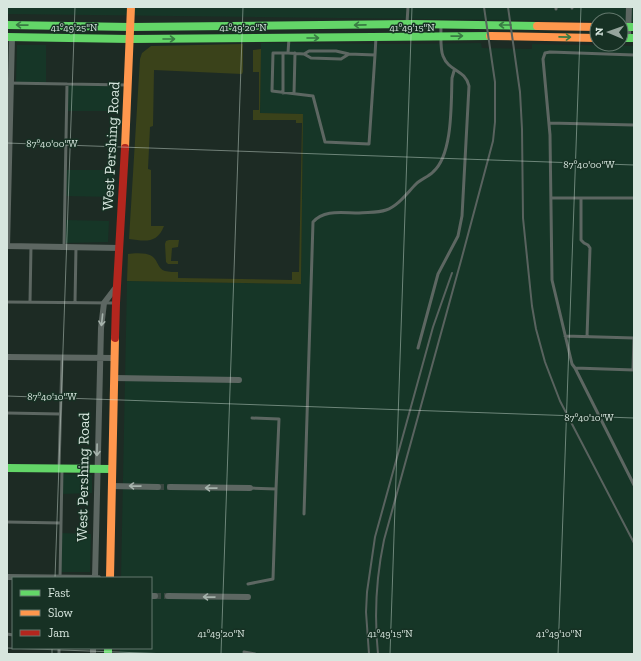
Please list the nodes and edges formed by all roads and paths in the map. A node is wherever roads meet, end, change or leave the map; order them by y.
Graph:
1 (131, 7) edge
2 (408, 7) edge
3 (407, 24) junction
4 (7, 25) edge
5 (441, 25) junction
6 (130, 27) junction
7 (589, 27) edge
8 (442, 36) junction
9 (9, 37) edge
10 (376, 37) junction
11 (289, 38) junction
12 (589, 38) edge
13 (130, 39) junction
14 (283, 53) junction
15 (288, 53) junction
16 (295, 53) junction
17 (304, 54) junction
18 (349, 54) junction
19 (375, 55) junction
20 (634, 55) edge
21 (454, 70) junction
22 (9, 83) edge
23 (67, 84) junction
24 (129, 85) junction
25 (283, 92) junction
26 (294, 94) junction
27 (549, 123) junction
28 (634, 125) edge
29 (551, 198) junction
30 (581, 198) junction
31 (634, 198) edge
32 (7, 246) edge
33 (31, 246) junction
34 (64, 247) junction
35 (76, 247) junction
36 (120, 248) junction
37 (118, 286) junction
38 (7, 302) edge
39 (30, 302) junction
40 (75, 302) junction
41 (104, 303) junction
42 (116, 303) junction
43 (565, 336) junction
44 (587, 337) junction
45 (634, 338) edge
46 (418, 348) dead end
47 (7, 357) edge
48 (62, 358) junction
49 (100, 358) junction
50 (114, 358) junction
51 (575, 368) junction
52 (633, 370) edge
53 (114, 378) junction
54 (239, 380) dead end
55 (7, 413) edge
56 (60, 414) junction
57 (252, 418) dead end
58 (7, 468) edge
59 (61, 468) junction
60 (97, 469) junction
61 (112, 469) junction
62 (634, 485) edge
63 (112, 486) junction
64 (158, 487) tunnel mouth
65 (170, 487) tunnel mouth
66 (250, 488) joint
67 (276, 489) junction
68 (304, 514) dead end
69 (7, 522) edge
70 (61, 523) junction
71 (60, 577) edge
72 (95, 577) edge
73 (110, 577) edge
74 (248, 584) dead end
75 (168, 596) tunnel mouth
76 (248, 597) dead end
77 (244, 652) dead end
78 (255, 654) edge

1 - 6 main road, West Pershing Road
2 - 3 lane
3 - 5 main road
3 -> 6 main road
6 -> 4 main road
7 -> 5 main road
5 - 8 lane
6 - 13 main road, West Pershing Road
8 - 10 main road
8 -> 12 main road
8 - 21 lane
9 - 13 main road
9 - 22 street
11 -> 10 main road
10 - 19 lane
13 -> 11 main road
11 - 15 lane
13 - 24 main road, West Pershing Road
14 - 15 lane
14 - 25 lane
14 - 25 lane
15 - 16 lane
16 - 17 lane
16 - 26 lane
17 - 18 lane
17 - 18 lane
18 - 19 lane
19 - 26 lane
20 - 27 lane
21 - 46 lane
21 - 68 lane
22 - 23 lane
22 - 32 street
23 - 24 lane
23 - 34 lane
24 - 36 main road, West Pershing Road
25 - 26 lane
27 - 28 lane
27 - 29 lane
29 - 30 lane
29 - 43 lane
30 - 31 lane
30 - 44 lane
32 - 33 street
33 - 34 street
33 - 39 lane
34 - 35 street
35 - 36 street
35 - 40 lane
36 - 37 main road, West Pershing Road
37 - 41 street
37 - 42 main road, West Pershing Road
38 - 39 lane
39 - 40 lane
40 - 41 lane
41 - 42 lane
41 -> 49 street, West Pershing Road
42 - 50 main road, West Pershing Road
43 - 44 lane
43 - 51 lane
44 - 45 lane
45 - 52 lane
47 - 48 street
48 - 49 street
48 - 56 lane
49 - 50 street
49 -> 60 street, West Pershing Road
50 - 53 main road, West Pershing Road
51 - 52 lane
51 - 62 lane
53 - 54 street
53 - 61 main road, West Pershing Road
55 - 56 lane
56 - 59 lane
57 - 67 lane
58 - 59 main road
59 - 60 main road
59 - 70 lane
60 - 61 main road
60 - 72 street, West Pershing Road
61 - 63 main road, West Pershing Road
64 -> 63 street
63 - 73 main road, West Pershing Road
66 -> 65 street
66 - 67 lane
67 - 74 lane
69 - 70 lane
70 - 71 lane
76 -> 75 street
77 - 78 lane

